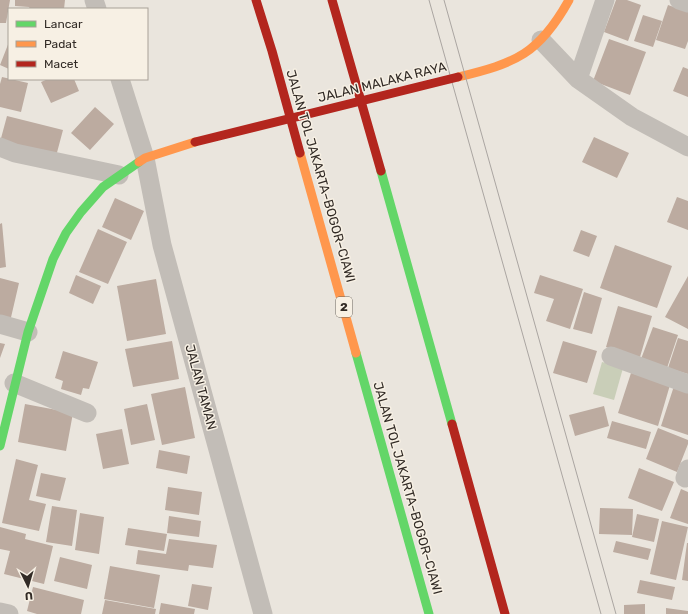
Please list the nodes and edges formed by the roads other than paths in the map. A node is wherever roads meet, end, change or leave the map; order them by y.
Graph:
1 (256, 0) edge
2 (332, 0) edge
3 (569, 0) edge
4 (605, 0) edge
5 (679, 0) edge
6 (688, 3) edge
7 (541, 40) junction
8 (578, 79) junction
9 (120, 80) edge
10 (0, 147) edge
11 (688, 147) edge
12 (145, 158) junction
13 (119, 175) junction
14 (0, 324) edge
15 (28, 332) junction
16 (611, 356) dead end
17 (14, 383) junction
18 (688, 384) edge
19 (87, 413) dead end
20 (0, 446) edge
21 (0, 612) edge
22 (9, 614) edge
23 (263, 614) edge
24 (429, 614) edge
25 (505, 614) edge

1 - 24 main road, JALAN TOL JAKARTA–BOGOR–CIAWI / 2
2 - 25 main road
3 - 7 main road, JALAN MALAKA RAYA
4 - 8 street
5 - 6 street
7 - 8 street
7 - 12 main road, JALAN MALAKA RAYA, bridge
8 - 11 street
9 - 12 street, JALAN TAMAN
10 - 13 street
12 - 13 main road, JALAN MALAKA RAYA
12 - 23 street, JALAN TAMAN
13 - 15 main road, JALAN MALAKA RAYA
14 - 15 street
15 - 17 main road, JALAN MALAKA RAYA
16 - 18 street
17 - 19 street
17 - 20 main road, JALAN MALAKA RAYA
21 - 22 street

